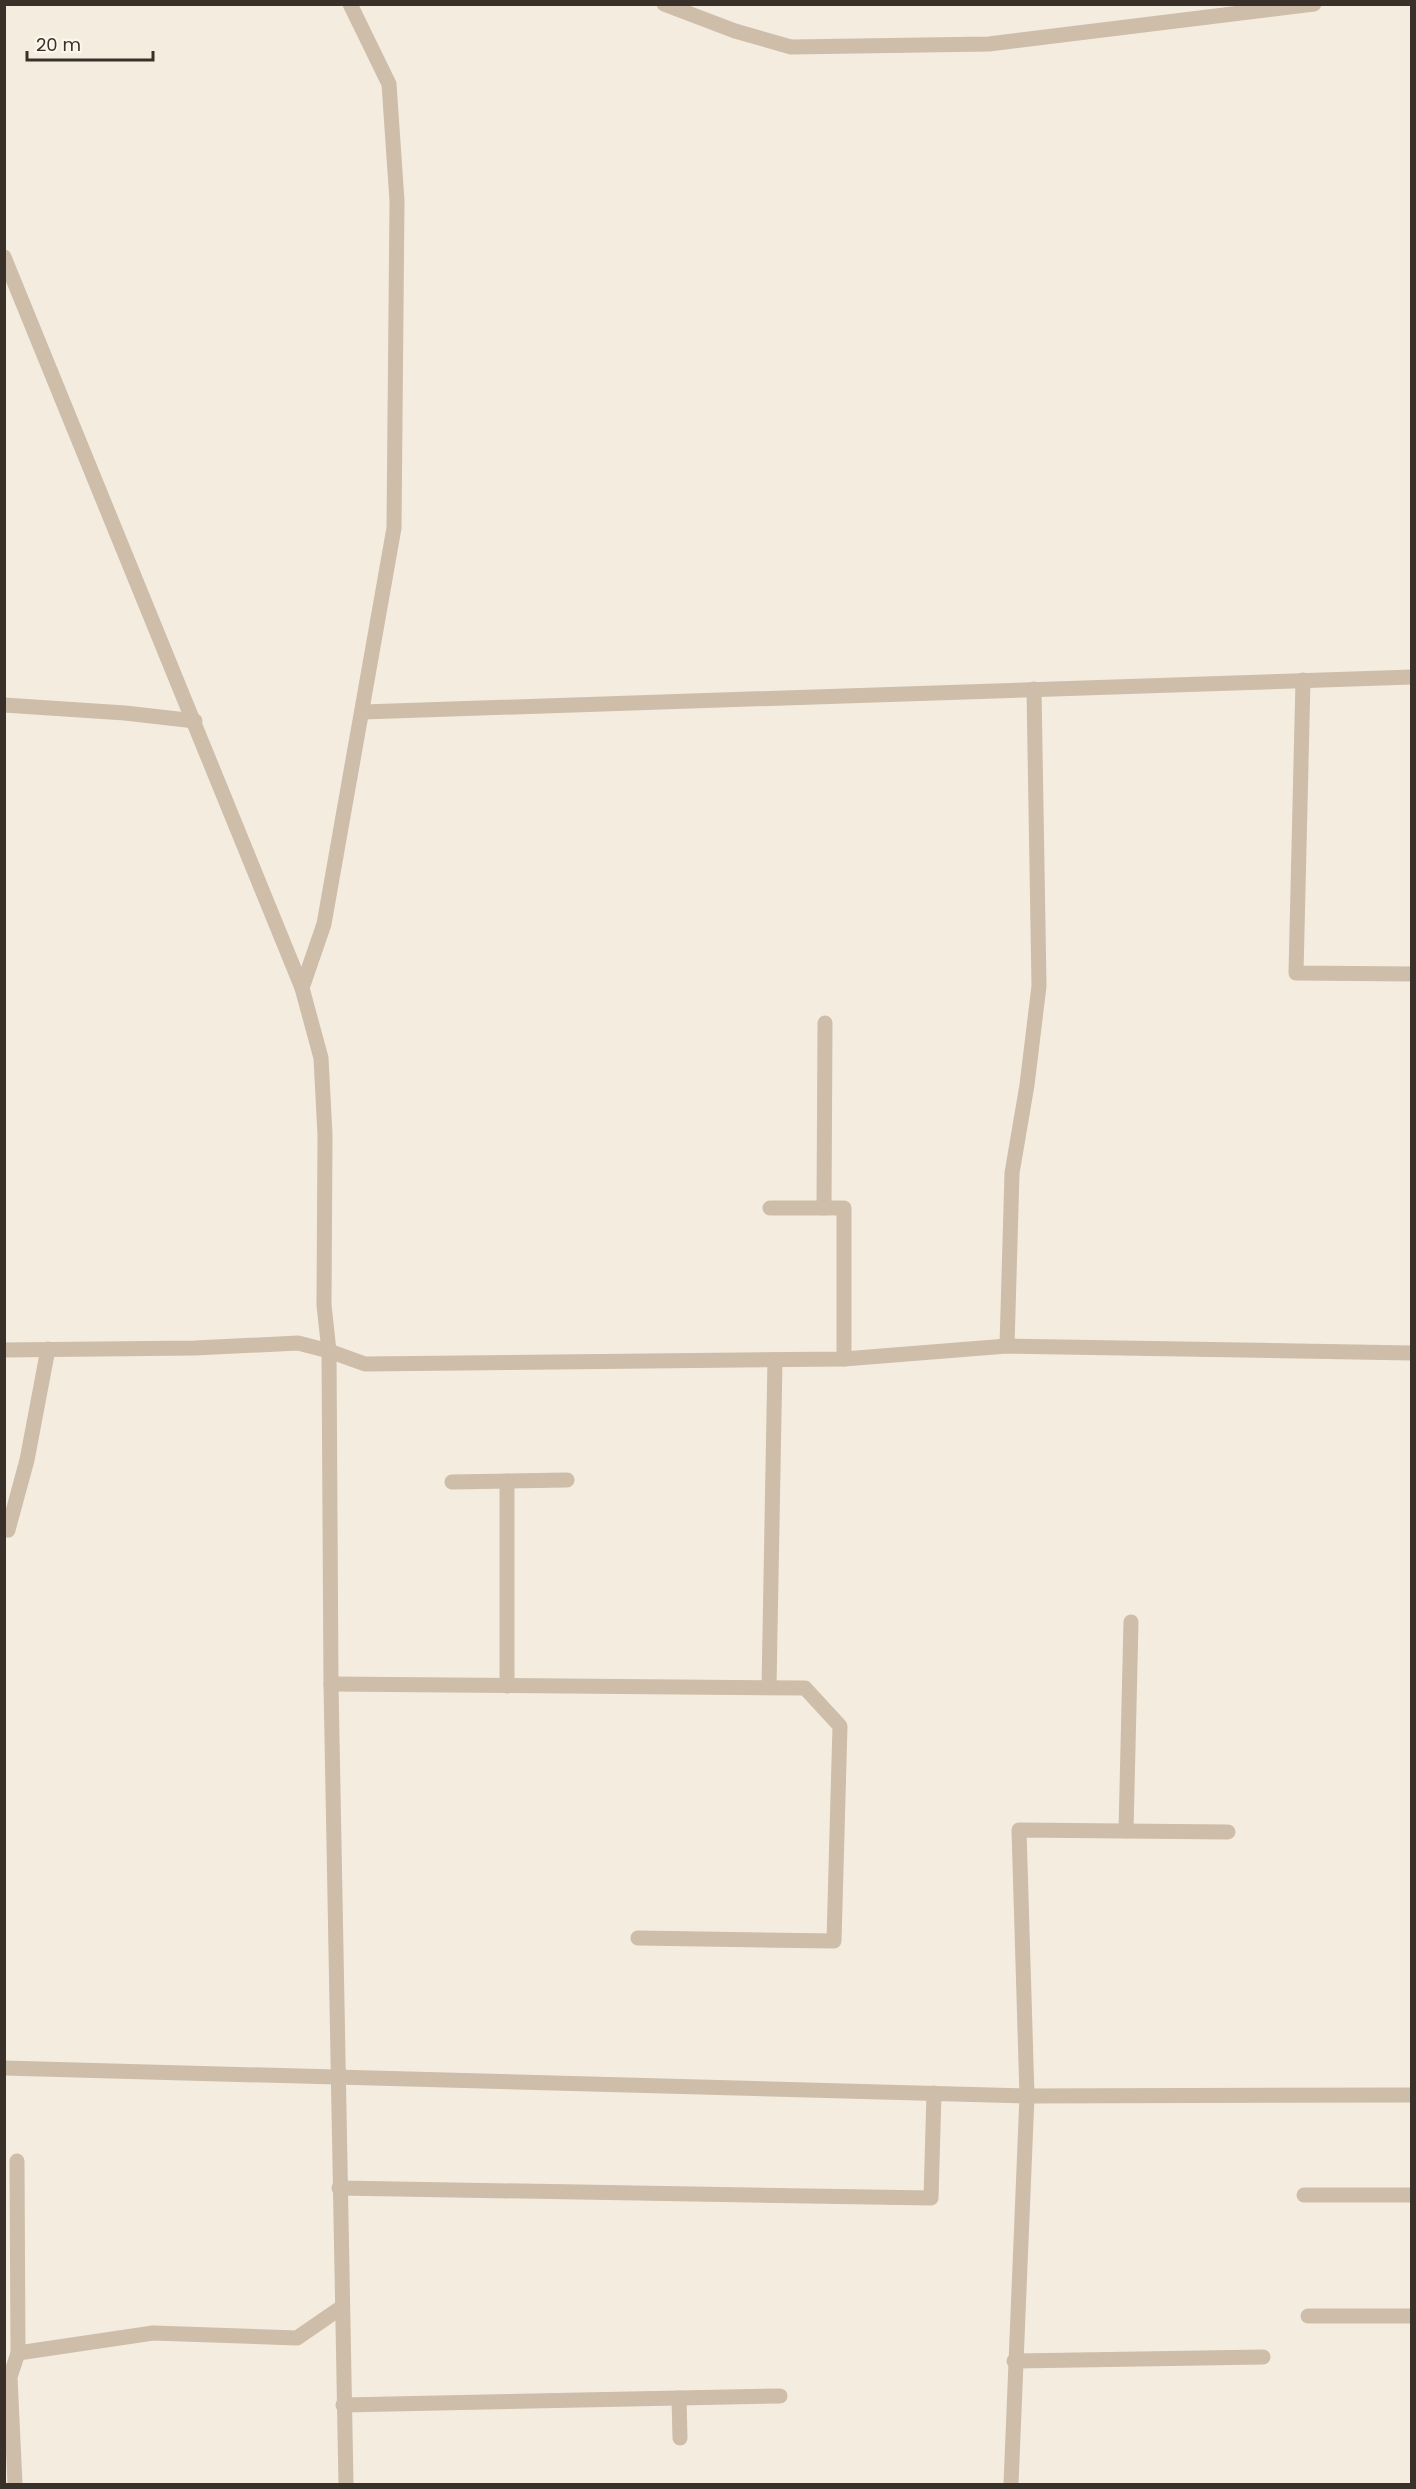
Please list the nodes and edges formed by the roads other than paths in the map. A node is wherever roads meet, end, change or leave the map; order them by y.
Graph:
1 (350, 4) edge
2 (664, 4) edge
3 (1314, 4) edge
4 (1234, 9) edge
5 (4, 257) edge
6 (1412, 677) edge
7 (1304, 680) junction
8 (1034, 689) junction
9 (4, 705) edge
10 (363, 712) junction
11 (195, 721) junction
12 (1412, 974) edge
13 (302, 988) junction
14 (825, 1023) dead end
15 (770, 1208) dead end
16 (824, 1208) junction
17 (1007, 1346) junction
18 (48, 1349) junction
19 (4, 1350) edge
20 (329, 1351) junction
21 (1412, 1353) edge
22 (844, 1359) junction
23 (775, 1360) junction
24 (567, 1480) dead end
25 (507, 1481) junction
26 (452, 1482) dead end
27 (4, 1530) edge
28 (1131, 1622) dead end
29 (331, 1684) junction
30 (507, 1686) junction
31 (769, 1687) junction
32 (1126, 1831) junction
33 (1228, 1832) dead end
34 (638, 1938) dead end
35 (4, 2068) edge
36 (338, 2078) junction
37 (934, 2093) junction
38 (1412, 2095) edge
39 (1027, 2096) junction
40 (17, 2161) dead end
41 (339, 2188) junction
42 (1412, 2195) edge
43 (1304, 2196) dead end
44 (11, 2209) edge
45 (342, 2307) junction
46 (1308, 2316) dead end
47 (1412, 2316) edge
48 (18, 2353) junction
49 (1263, 2357) dead end
50 (1014, 2361) junction
51 (780, 2396) dead end
52 (679, 2398) junction
53 (343, 2405) junction
54 (680, 2438) dead end
55 (10, 2467) edge
56 (15, 2484) edge
57 (346, 2484) edge
58 (1011, 2484) edge

1 - 10 street
2 - 4 street
3 - 4 street
5 - 11 street
6 - 7 street
7 - 8 street
7 - 12 street
8 - 10 street
8 - 17 street
9 - 11 street
10 - 13 street
11 - 13 street
13 - 20 street
14 - 16 street
15 - 16 street
16 - 22 street
17 - 21 street
17 - 22 street
18 - 19 street
18 - 20 street
18 - 27 street
20 - 23 street
20 - 29 street
22 - 23 street
23 - 31 street
24 - 25 street
25 - 26 street
25 - 30 street
28 - 32 street
29 - 30 street
29 - 36 street
30 - 31 street
31 - 34 street
32 - 33 street
32 - 39 street
35 - 36 street
36 - 37 street
36 - 41 street
37 - 39 street
37 - 41 street
38 - 39 street
39 - 50 street
40 - 44 street
41 - 45 street
42 - 43 street
44 - 48 street
45 - 48 street
45 - 53 street
46 - 47 street
48 - 55 street
49 - 50 street
50 - 58 street
51 - 52 street
52 - 53 street
52 - 54 street
53 - 57 street
55 - 56 street

